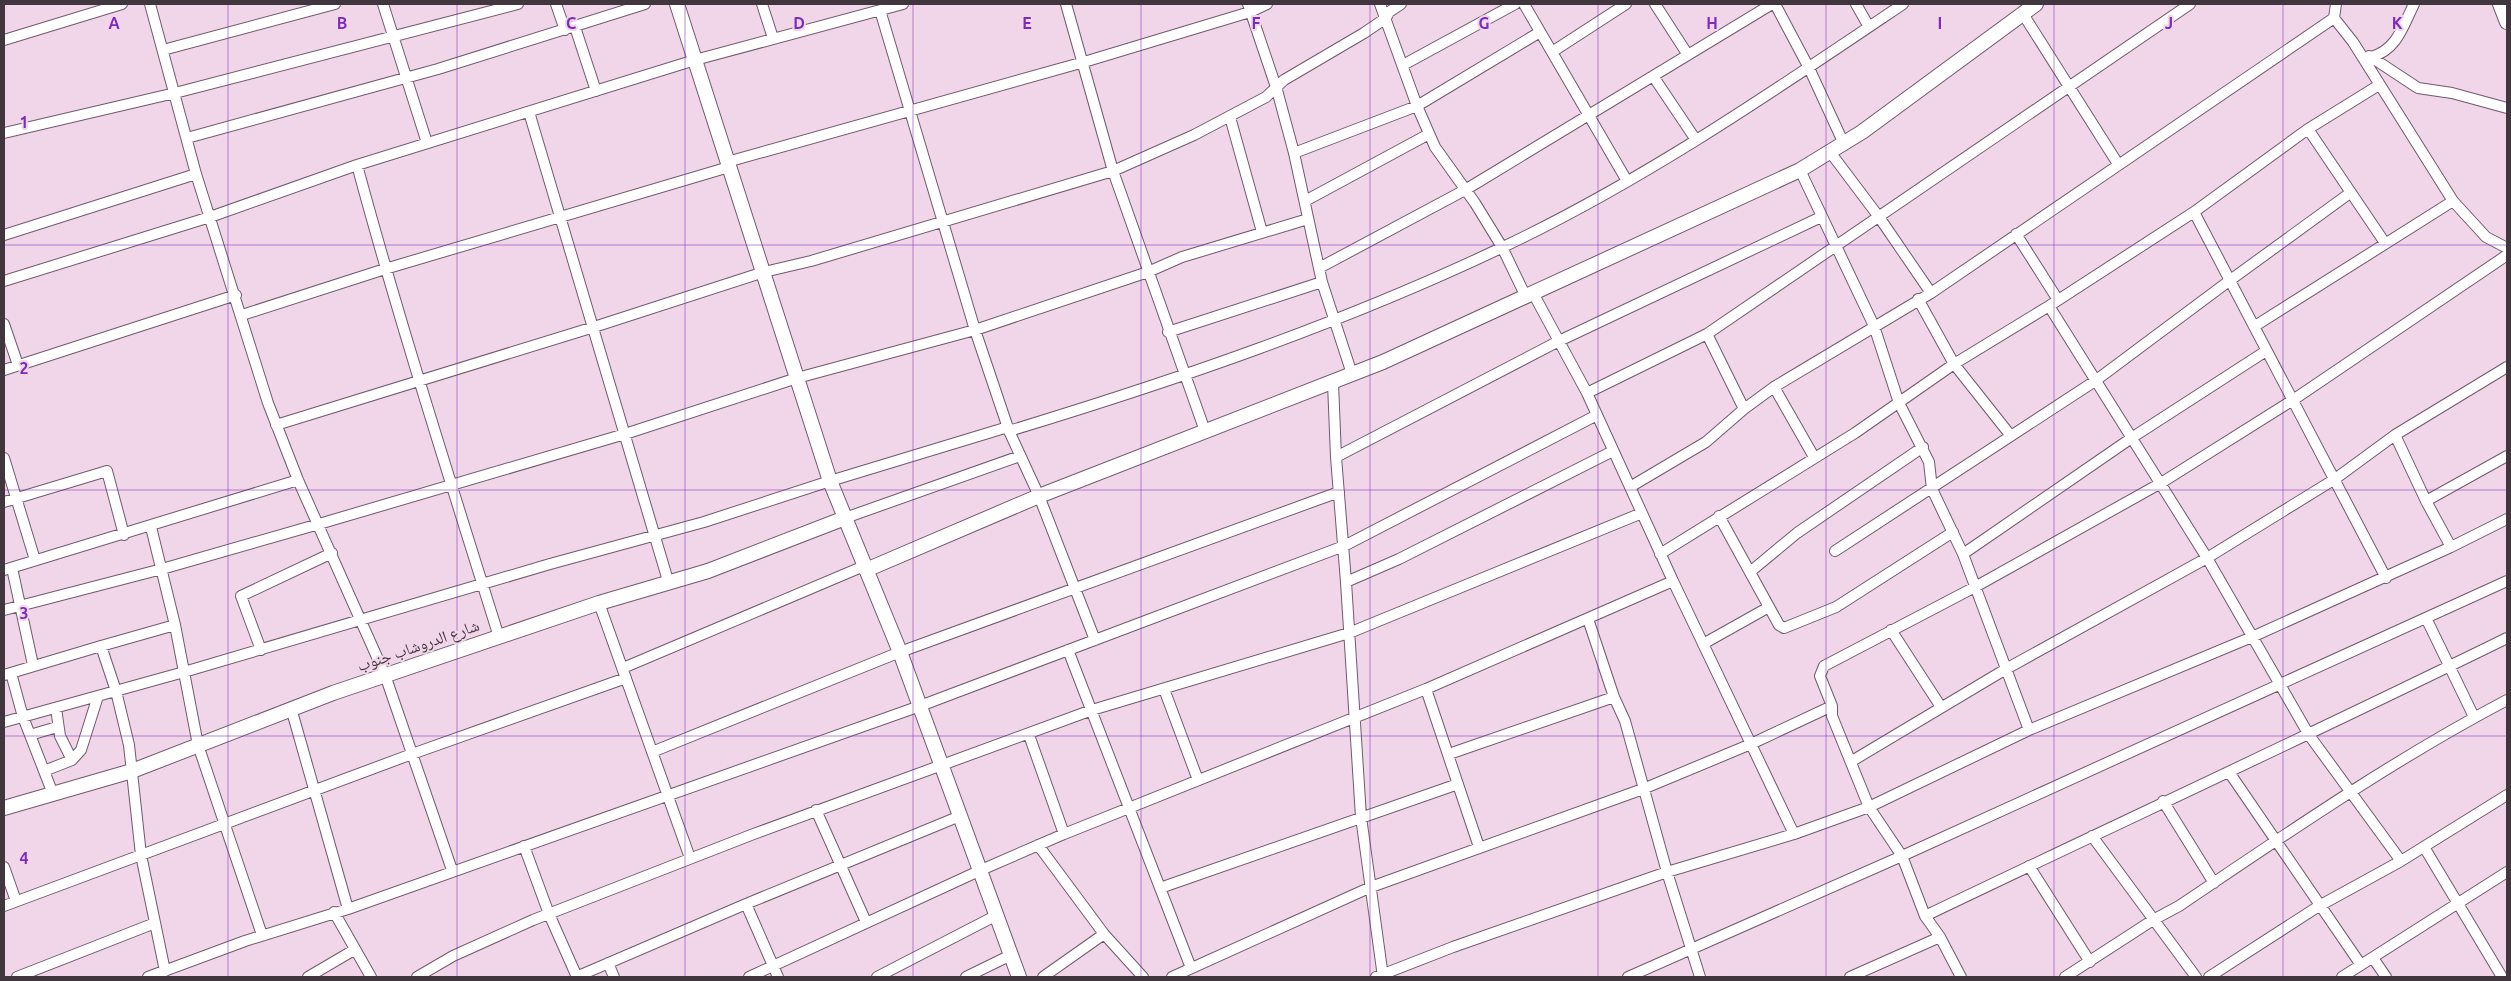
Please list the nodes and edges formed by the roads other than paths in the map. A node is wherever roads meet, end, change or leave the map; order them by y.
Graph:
1 (122, 4) edge
2 (150, 4) edge
3 (335, 4) edge
4 (383, 4) edge
5 (518, 4) edge
6 (556, 4) edge
7 (645, 4) edge
8 (677, 4) edge
9 (762, 4) edge
10 (1066, 4) edge
11 (1267, 4) edge
12 (1380, 4) edge
13 (1401, 4) edge
14 (1515, 4) edge
15 (1524, 4) edge
16 (1626, 4) edge
17 (1655, 4) edge
18 (1773, 4) edge
19 (1856, 4) edge
20 (1903, 4) edge
21 (2036, 4) edge
22 (2190, 4) edge
23 (2336, 4) edge
24 (2414, 4) edge
25 (2500, 4) edge
26 (898, 5) edge
27 (1249, 8) edge
28 (880, 10) junction
29 (2022, 14) junction
30 (1386, 18) junction
31 (2334, 18) junction
32 (2507, 19) edge
33 (1869, 27) junction
34 (570, 28) junction
35 (1540, 32) junction
36 (393, 35) junction
37 (773, 38) junction
38 (4, 40) edge
39 (2353, 42) junction
40 (163, 50) junction
41 (1552, 52) junction
42 (1688, 55) junction
43 (2371, 57) junction
44 (695, 60) junction
45 (1084, 62) junction
46 (1403, 64) junction
47 (1809, 68) junction
48 (1654, 76) junction
49 (407, 78) junction
50 (2379, 84) junction
51 (2068, 86) junction
52 (1276, 90) junction
53 (596, 91) junction
54 (175, 93) junction
55 (1417, 106) junction
56 (2507, 108) edge
57 (529, 112) junction
58 (909, 112) junction
59 (1587, 115) junction
60 (1230, 117) junction
61 (2308, 129) junction
62 (4, 133) edge
63 (1429, 134) junction
64 (187, 138) junction
65 (1696, 140) junction
66 (427, 143) junction
67 (1844, 144) junction
68 (1830, 152) junction
69 (1294, 153) junction
70 (2118, 164) junction
71 (357, 165) junction
72 (728, 165) junction
73 (1800, 170) junction
74 (1113, 171) junction
75 (196, 174) junction
76 (1627, 181) junction
77 (1466, 190) junction
78 (2350, 193) junction
79 (1305, 201) junction
80 (2453, 201) junction
81 (2194, 212) junction
82 (210, 217) junction
83 (1821, 217) junction
84 (1879, 217) junction
85 (560, 219) junction
86 (1308, 219) junction
87 (941, 220) junction
88 (1262, 232) junction
89 (2016, 234) junction
90 (4, 235) edge
91 (2385, 243) junction
92 (1837, 246) junction
93 (1502, 247) junction
94 (2507, 248) edge
95 (2507, 255) edge
96 (1319, 268) junction
97 (386, 269) junction
98 (764, 272) junction
99 (1148, 272) junction
100 (4, 281) edge
101 (2229, 281) junction
102 (1322, 282) junction
103 (1931, 293) junction
104 (236, 295) junction
105 (1530, 295) junction
106 (1918, 299) junction
107 (2058, 300) junction
108 (2049, 306) junction
109 (242, 315) junction
110 (1336, 320) junction
111 (4, 324) edge
112 (1874, 326) junction
113 (2255, 326) junction
114 (594, 327) junction
115 (975, 330) junction
116 (1168, 332) junction
117 (1707, 334) junction
118 (1559, 341) junction
119 (2266, 351) junction
120 (1954, 364) junction
121 (18, 366) junction
122 (2507, 367) edge
123 (4, 370) edge
124 (1352, 374) junction
125 (1184, 376) junction
126 (797, 378) junction
127 (421, 381) junction
128 (2095, 381) junction
129 (1333, 383) junction
130 (1774, 387) junction
131 (1587, 393) junction
132 (2293, 400) junction
133 (1900, 404) junction
134 (1744, 409) junction
135 (1597, 415) junction
136 (276, 425) junction
137 (1009, 429) junction
138 (1205, 431) junction
139 (626, 434) junction
140 (2395, 435) junction
141 (2011, 436) junction
142 (2133, 437) junction
143 (1923, 447) junction
144 (1613, 452) junction
145 (1020, 456) junction
146 (2507, 456) edge
147 (1336, 457) junction
148 (1814, 457) junction
149 (4, 458) edge
150 (2335, 479) junction
151 (298, 480) junction
152 (830, 481) junction
153 (2161, 483) junction
154 (450, 484) junction
155 (1630, 488) junction
156 (1932, 489) junction
157 (1339, 492) junction
158 (1039, 496) junction
159 (17, 498) junction
160 (2426, 501) junction
161 (4, 502) edge
162 (1642, 513) junction
163 (1719, 516) junction
164 (845, 518) junction
165 (2507, 519) edge
166 (319, 524) junction
167 (151, 527) junction
168 (1953, 532) junction
169 (124, 535) junction
170 (655, 536) junction
171 (1344, 546) junction
172 (2451, 547) junction
173 (1835, 551) dead end
174 (332, 553) junction
175 (1660, 554) junction
176 (1963, 554) junction
177 (2207, 558) junction
178 (35, 560) junction
179 (865, 568) junction
180 (8, 569) edge
181 (162, 569) junction
182 (1750, 572) junction
183 (2386, 578) junction
184 (1673, 581) junction
185 (2507, 581) edge
186 (1346, 582) junction
187 (483, 584) junction
188 (669, 584) junction
189 (1076, 586) junction
190 (1975, 587) junction
191 (599, 603) junction
192 (19, 606) junction
193 (1769, 607) junction
194 (4, 610) edge
195 (2426, 618) junction
196 (1588, 619) junction
197 (362, 621) junction
198 (175, 625) junction
199 (1891, 630) junction
200 (1349, 633) junction
201 (499, 637) junction
202 (2252, 637) junction
203 (2507, 638) edge
204 (1095, 640) junction
205 (1703, 644) junction
206 (100, 646) junction
207 (261, 650) junction
208 (1068, 650) junction
209 (900, 652) junction
210 (34, 666) junction
211 (2449, 667) junction
212 (2006, 669) junction
213 (184, 672) junction
214 (625, 673) junction
215 (7, 674) edge
216 (385, 675) junction
217 (2280, 683) junction
218 (1164, 689) junction
219 (1426, 689) junction
220 (116, 691) junction
221 (98, 696) junction
222 (1614, 697) junction
223 (2507, 700) edge
224 (920, 706) junction
225 (1832, 706) junction
226 (1941, 707) junction
227 (56, 708) junction
228 (291, 708) junction
229 (1092, 710) junction
230 (23, 716) junction
231 (1355, 717) junction
232 (2474, 718) junction
233 (4, 722) edge
234 (57, 727) junction
235 (2029, 730) junction
236 (30, 735) junction
237 (1029, 735) junction
238 (2309, 735) junction
239 (1751, 744) junction
240 (198, 746) junction
241 (652, 752) junction
242 (412, 754) junction
243 (1449, 754) junction
244 (72, 760) junction
245 (1852, 762) junction
246 (943, 767) junction
247 (44, 771) junction
248 (132, 771) junction
249 (2229, 772) junction
250 (1198, 780) junction
251 (1458, 784) junction
252 (1643, 789) junction
253 (314, 790) junction
254 (2351, 792) junction
255 (53, 794) junction
256 (2507, 795) edge
257 (667, 798) junction
258 (2163, 801) junction
259 (1129, 807) junction
260 (1869, 807) junction
261 (4, 808) edge
262 (816, 810) junction
263 (960, 816) junction
264 (1361, 817) junction
265 (223, 824) junction
266 (1064, 834) junction
267 (1794, 834) junction
268 (2092, 836) junction
269 (2277, 841) junction
270 (1038, 845) junction
271 (524, 846) junction
272 (1479, 848) junction
273 (2424, 848) junction
274 (141, 855) junction
275 (1902, 856) junction
276 (690, 858) junction
277 (2401, 861) junction
278 (840, 865) junction
279 (4, 866) edge
280 (2029, 866) junction
281 (452, 870) junction
282 (980, 870) junction
283 (1667, 872) junction
284 (2507, 872) edge
285 (2214, 883) junction
286 (1371, 887) junction
287 (1160, 888) junction
288 (16, 901) junction
289 (746, 904) junction
290 (2457, 904) junction
291 (4, 906) edge
292 (2319, 906) junction
293 (348, 909) junction
294 (334, 912) junction
295 (549, 914) junction
296 (997, 915) junction
297 (1925, 916) junction
298 (2153, 920) junction
299 (866, 922) junction
300 (155, 923) junction
301 (1104, 934) junction
302 (262, 935) junction
303 (1940, 937) junction
304 (354, 950) junction
305 (1692, 950) junction
306 (1011, 954) junction
307 (2373, 958) junction
308 (2090, 962) junction
309 (608, 963) junction
310 (2362, 965) junction
311 (773, 966) junction
312 (1191, 968) junction
313 (165, 972) junction
314 (2503, 973) edge
315 (420, 976) edge
316 (1380, 976) edge
317 (17, 977) edge
318 (148, 977) edge
319 (308, 977) edge
320 (371, 977) edge
321 (576, 977) edge
322 (614, 977) edge
323 (749, 977) edge
324 (778, 977) edge
325 (877, 977) edge
326 (966, 977) edge
327 (1019, 977) edge
328 (1042, 977) edge
329 (1143, 977) edge
330 (1172, 977) edge
331 (1628, 977) edge
332 (1700, 977) edge
333 (1850, 977) edge
334 (1961, 977) edge
335 (2065, 977) edge
336 (2196, 977) edge
337 (2209, 977) edge
338 (2342, 977) edge
339 (2386, 977) edge

1 - 38 street
2 - 40 street
3 - 40 street
4 - 36 street
5 - 36 street
6 - 34 street
7 - 34 street
8 - 44 street
9 - 37 street
10 - 45 street
11 - 27 street
12 - 30 street
13 - 30 street
14 - 46 street
15 - 35 street
16 - 41 street
17 - 42 street
18 - 42 street
18 - 47 street
19 - 33 street
20 - 33 street
21 - 29 street
22 - 51 street
23 - 31 street
24 - 43 street
25 - 32 street
26 - 28 street
27 - 45 street
27 - 52 street
28 - 37 street
28 - 58 street
29 - 51 street
29 - 67 street
30 - 46 street
30 - 52 street
31 - 39 street
31 - 70 street
33 - 47 street
34 - 49 street
34 - 53 street
35 - 41 street
35 - 55 street
36 - 49 street
36 - 54 street
37 - 44 street
39 - 43 street
39 - 50 street
40 - 54 street
41 - 59 street
42 - 48 street
43 - 56 street
44 - 53 street
44 - 72 street
45 - 58 street
45 - 74 street
46 - 55 street
47 - 65 street
47 - 67 street
48 - 59 street
48 - 65 street
49 - 64 street
49 - 66 street
50 - 61 street
50 - 80 street
51 - 70 street
51 - 84 street
52 - 60 street
52 - 69 street
53 - 57 street
54 - 62 street
54 - 64 street
55 - 63 street
55 - 69 street
57 - 66 street
57 - 85 street
58 - 72 street
58 - 87 street
59 - 76 street
59 - 77 street
60 - 74 street
60 - 88 street
61 - 78 street
61 - 81 street
63 - 77 street
63 - 79 street
64 - 75 street
65 - 76 street
66 - 71 street
67 - 68 street
68 - 73 street
68 - 84 street
69 - 79 street
70 - 89 street
71 - 82 street
71 - 97 street
72 - 85 street
72 - 98 street
73 - 83 street
73 - 105 street
74 - 87 street
74 - 99 street
75 - 82 street
75 - 90 street
76 - 93 street
77 - 93 street
77 - 96 street
78 - 91 street
78 - 101 street
79 - 86 street
80 - 91 street
80 - 94 street
81 - 101 street
81 - 107 street
82 - 100 street
82 - 104 street
83 - 92 street
83 - 118 street
84 - 92 street
84 - 103 street
85 - 97 street
85 - 114 street
86 - 88 street
86 - 96 street
87 - 98 street
87 - 115 street
88 - 99 street
89 - 103 street
89 - 107 street
91 - 113 street
92 - 112 street
92 - 117 street
93 - 105 street
93 - 110 street
95 - 132 street
96 - 102 street
97 - 109 street
97 - 127 street
98 - 114 street
98 - 126 street
99 - 115 street
99 - 116 street
101 - 113 street
101 - 128 street
102 - 110 street
102 - 116 street
103 - 106 street
104 - 109 street
104 - 121 street
105 - 118 street
105 - 124 street
106 - 112 street
106 - 120 street
107 - 108 street
108 - 120 street
108 - 128 street
109 - 136 street
110 - 124 street
110 - 125 street
111 - 121 street
112 - 130 street
112 - 133 street
113 - 119 street
114 - 127 street
114 - 139 street
115 - 126 street
115 - 137 street
116 - 125 street
117 - 131 street
117 - 134 street
118 - 131 street
118 - 147 street
119 - 132 street
119 - 142 street
120 - 133 street
120 - 141 street
121 - 123 street
122 - 140 street
124 - 129 street
125 - 137 street
125 - 138 street
126 - 139 street
126 - 152 street
127 - 136 street
127 - 154 street
128 - 141 street
128 - 142 street
129 - 138 street
129 - 147 street
130 - 134 street
130 - 148 street
131 - 135 street
132 - 150 street
132 - 153 street
133 - 143 street
133 - 148 street
134 - 155 street
135 - 144 street
135 - 171 street
136 - 151 street
137 - 145 street
137 - 152 street
138 - 158 street
139 - 154 street
139 - 170 street
140 - 150 street
140 - 160 street
141 - 156 street
142 - 153 street
142 - 176 street
143 - 156 street
143 - 182 street
144 - 155 street
144 - 186 street
145 - 158 street
145 - 164 street
146 - 160 street
147 - 157 street
148 - 163 street
149 - 159 street
150 - 177 street
150 - 183 street
151 - 166 street
151 - 167 street
152 - 164 street
152 - 170 street
153 - 177 street
153 - 190 street
154 - 166 street
154 - 187 street
155 - 162 street
156 - 168 street
156 - 173 street
157 - 171 street
157 - 189 street
158 - 179 street
158 - 189 street
159 - 161 street
159 - 169 street
159 - 178 street
160 - 172 street
162 - 175 street
162 - 200 street
163 - 175 street
163 - 182 street
164 - 179 street
164 - 188 street, شارع الدروشاب جنوب
165 - 172 street
166 - 174 street
166 - 181 street
167 - 169 street
167 - 181 street
168 - 176 street
168 - 193 street
169 - 178 street
170 - 187 street
170 - 188 street
171 - 186 street
171 - 204 street
172 - 183 street
174 - 197 street
174 - 207 street
175 - 184 street
176 - 190 street
177 - 202 street
177 - 212 street
178 - 180 street
179 - 209 street
179 - 214 street
180 - 192 street
181 - 192 street
181 - 198 street
182 - 193 street
183 - 202 street
184 - 196 street
184 - 205 street
185 - 195 street
186 - 200 street
187 - 197 street
187 - 201 street
188 - 191 street, شارع الدروشاب جنوب
189 - 204 street
189 - 209 street
190 - 199 street
190 - 212 street
191 - 201 street, شارع الدروشاب جنوب
191 - 214 street
192 - 194 street
192 - 210 street
193 - 205 street
195 - 211 street
195 - 217 street
196 - 219 street
196 - 222 street
197 - 207 street
197 - 216 street
198 - 206 street
198 - 213 street
199 - 225 street
199 - 226 street
200 - 218 street
200 - 231 street
201 - 216 street, شارع الدروشاب جنوب
202 - 217 street
202 - 235 street
203 - 211 street
204 - 208 street
205 - 239 street
206 - 210 street
206 - 220 street
207 - 213 street
208 - 224 street
208 - 229 street
209 - 224 street
209 - 241 street
210 - 215 street
211 - 232 street
211 - 238 street
212 - 226 street
212 - 235 street
213 - 220 street
213 - 240 street
214 - 241 street
214 - 242 street
215 - 230 street
216 - 228 street, شارع الدروشاب جنوب
216 - 242 street
217 - 238 street
217 - 275 street
218 - 229 street
218 - 250 street
219 - 231 street
219 - 243 street
220 - 221 street
220 - 248 street
221 - 227 street
221 - 244 street
222 - 243 street
222 - 252 street
223 - 232 street
224 - 246 street
224 - 257 street
225 - 239 street
225 - 245 street
226 - 245 street
227 - 230 street
227 - 234 street
228 - 240 street, شارع الدروشاب جنوب
228 - 253 street
229 - 237 street
229 - 259 street
230 - 233 street
230 - 236 street
231 - 250 street
231 - 264 street
232 - 254 street
234 - 236 street
234 - 244 street
235 - 260 street
236 - 247 street
237 - 246 street
237 - 266 street
238 - 249 street
238 - 254 street
239 - 252 street
239 - 267 street
240 - 248 street, شارع الدروشاب جنوب
240 - 265 street
241 - 257 street
242 - 253 street
242 - 281 street
243 - 251 street
244 - 247 street
245 - 260 street
246 - 262 street
246 - 263 street
247 - 255 street
248 - 255 street, شارع الدروشاب جنوب
248 - 274 street
249 - 258 street
249 - 269 street
250 - 259 street
251 - 264 street
251 - 272 street
252 - 272 street
252 - 283 street
253 - 265 street
253 - 293 street
254 - 269 street
254 - 277 street
255 - 261 street, شارع الدروشاب جنوب
256 - 273 street
257 - 271 street
257 - 276 street
258 - 268 street
258 - 285 street
259 - 266 street
259 - 287 street
260 - 267 street
260 - 275 street
262 - 276 street
262 - 278 street
263 - 278 street
263 - 282 street
264 - 286 street
264 - 287 street
265 - 274 street
265 - 302 street
266 - 270 street
267 - 283 street
268 - 280 street
268 - 298 street
269 - 285 street
269 - 292 street
270 - 282 street
270 - 301 street
271 - 281 street
271 - 295 street
272 - 286 street
273 - 277 street
273 - 290 street
274 - 288 street
274 - 300 street
275 - 297 street
275 - 305 street
276 - 295 street
277 - 292 street
278 - 289 street
278 - 299 street
279 - 288 street
280 - 297 street
280 - 308 street
281 - 293 street
282 - 296 street
282 - 299 street
283 - 305 street
283 - 316 street
284 - 290 street
285 - 298 street
286 - 312 street
286 - 316 street
287 - 312 street
288 - 291 street
289 - 309 street
289 - 311 street
290 - 307 street
290 - 314 street
292 - 310 street
292 - 337 street
293 - 294 street
294 - 302 street
294 - 304 street
295 - 315 street
295 - 321 street
296 - 306 street
296 - 325 street
297 - 303 street
298 - 308 street
298 - 336 street
299 - 311 street
300 - 313 street
300 - 317 street
301 - 328 street
301 - 329 street
302 - 313 street
303 - 333 street
303 - 334 street
304 - 319 street
304 - 320 street
305 - 331 street
305 - 332 street
306 - 326 street
306 - 327 street
307 - 310 street
307 - 339 street
308 - 335 street
309 - 321 street
309 - 322 street
310 - 338 street
311 - 323 street
311 - 324 street
312 - 330 street
313 - 318 street

